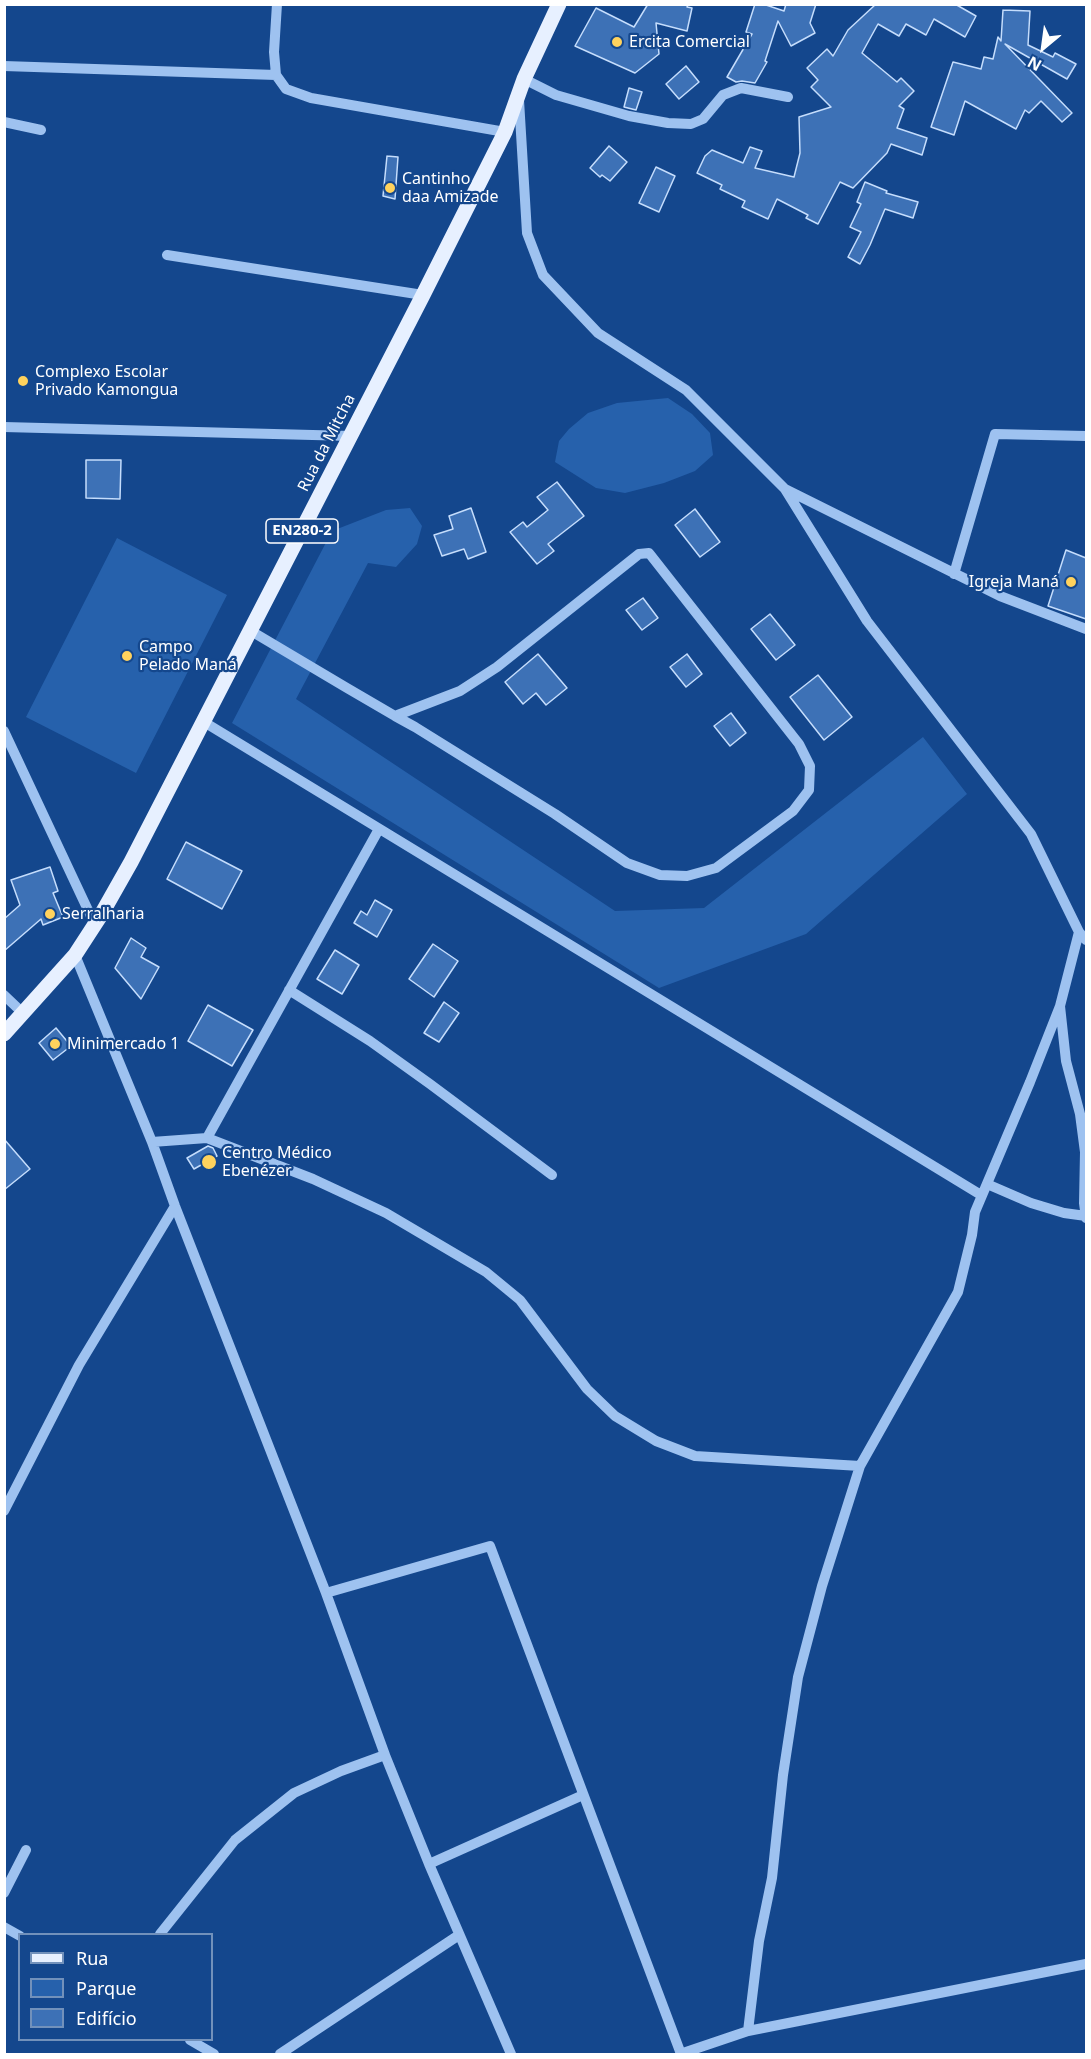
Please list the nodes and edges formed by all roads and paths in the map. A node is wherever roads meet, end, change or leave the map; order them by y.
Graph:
1 (277, 4) edge
2 (559, 4) edge
3 (4, 66) edge
4 (276, 75) junction
5 (524, 80) junction
6 (519, 95) junction
7 (788, 97) dead end
8 (4, 122) edge
9 (41, 130) dead end
10 (505, 132) junction
11 (167, 255) dead end
12 (423, 295) junction
13 (4, 428) edge
14 (351, 436) junction
15 (1086, 436) edge
16 (785, 489) junction
17 (954, 574) junction
18 (1086, 629) edge
19 (251, 631) junction
20 (395, 716) junction
21 (204, 722) junction
22 (4, 731) edge
23 (379, 829) junction
24 (95, 925) junction
25 (1083, 936) edge
26 (75, 956) junction
27 (289, 990) junction
28 (4, 995) edge
29 (1060, 1006) junction
30 (24, 1014) junction
31 (4, 1034) edge
32 (207, 1138) junction
33 (152, 1142) junction
34 (552, 1174) dead end
35 (987, 1184) junction
36 (981, 1195) junction
37 (1085, 1204) edge
38 (175, 1206) junction
39 (1086, 1217) edge
40 (860, 1466) junction
41 (4, 1511) edge
42 (326, 1593) junction
43 (385, 1755) junction
44 (583, 1795) junction
45 (27, 1850) dead end
46 (429, 1864) junction
47 (4, 1893) edge
48 (4, 1927) edge
49 (162, 1933) edge
50 (18, 1935) edge
51 (459, 1935) junction
52 (1086, 1964) edge
53 (748, 2031) junction
54 (192, 2041) edge
55 (282, 2054) edge
56 (680, 2054) edge
57 (214, 2055) edge
58 (511, 2055) edge

1 - 4 street
2 - 5 main road, Rua da Mitcha / EN280-2
3 - 4 street
4 - 10 street
5 - 6 main road, Rua da Mitcha / EN280-2
5 - 7 street
6 - 10 main road, Rua da Mitcha / EN280-2
6 - 16 street
8 - 9 street
10 - 12 main road, Rua da Mitcha / EN280-2
11 - 12 street
12 - 14 main road, Rua da Mitcha / EN280-2
13 - 14 street
14 - 19 main road, Rua da Mitcha / EN280-2
15 - 17 street
16 - 17 street
16 - 25 street
17 - 18 street
19 - 20 street
19 - 21 main road, Rua da Mitcha / EN280-2
20 - 20 street
21 - 23 street
21 - 24 main road, Rua da Mitcha / EN280-2
22 - 24 street
23 - 27 street
23 - 36 street
24 - 26 main road, Rua da Mitcha / EN280-2
25 - 29 street
26 - 30 main road, Rua da Mitcha / EN280-2
26 - 33 street
27 - 32 street
27 - 34 street
28 - 30 street
29 - 35 street
29 - 37 street
30 - 31 main road, Rua da Mitcha / EN280-2
32 - 33 street
32 - 40 street
33 - 38 street
35 - 36 street
35 - 39 street
36 - 40 street
37 - 39 street
38 - 41 street
38 - 42 street
40 - 53 street
42 - 43 street
42 - 44 street
43 - 46 street
43 - 49 street
44 - 46 street
44 - 56 street
45 - 47 street
46 - 51 street
48 - 50 street
51 - 55 street
51 - 58 street
52 - 53 street
53 - 56 street
54 - 57 street

